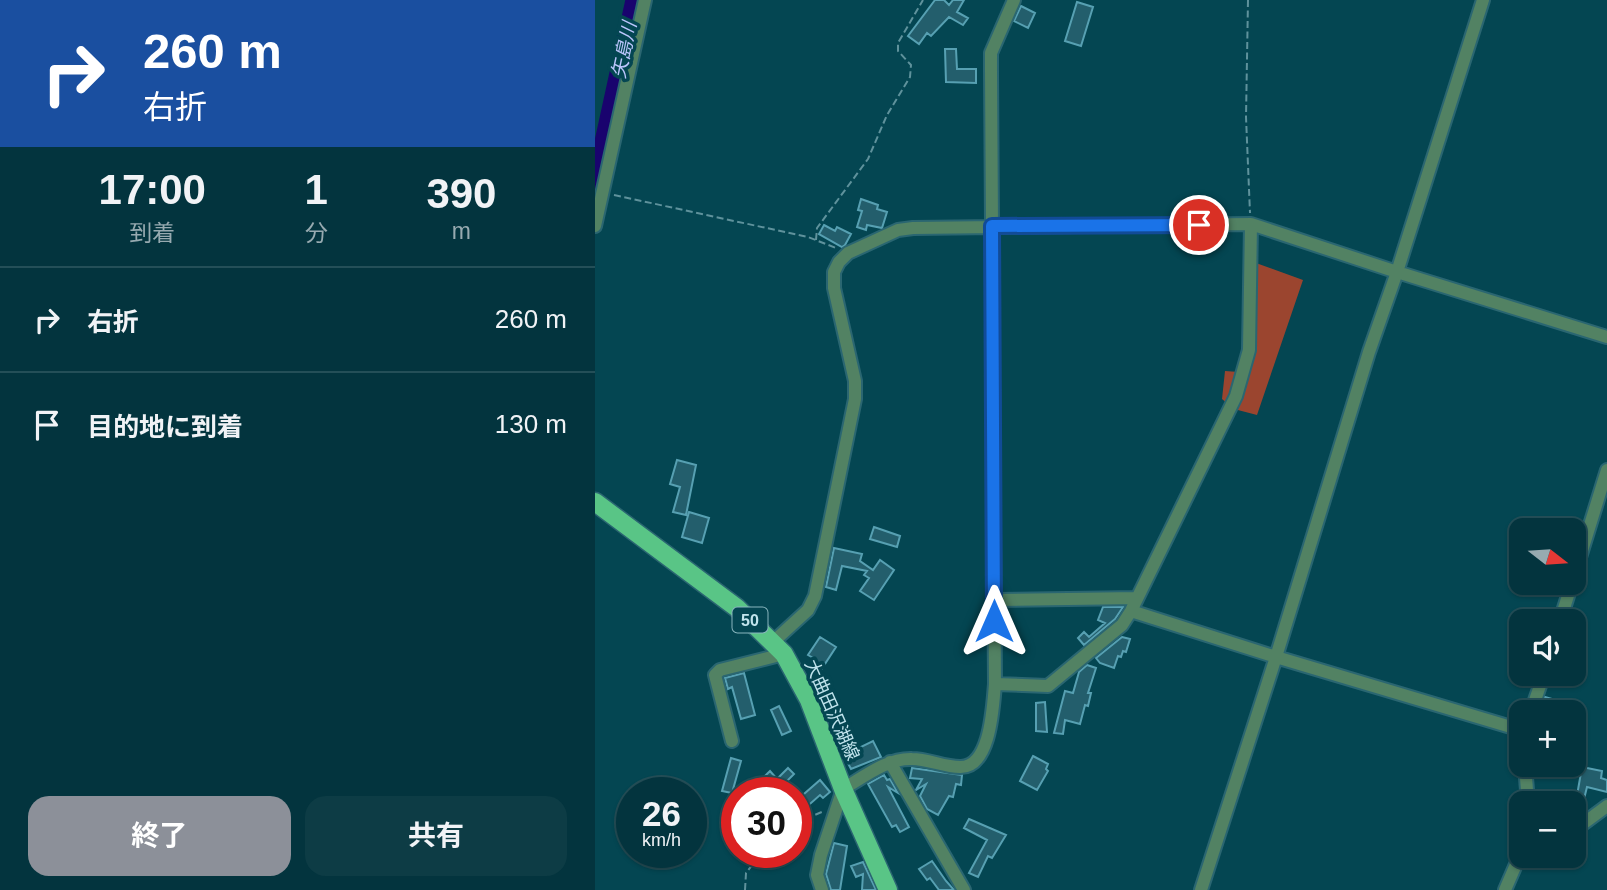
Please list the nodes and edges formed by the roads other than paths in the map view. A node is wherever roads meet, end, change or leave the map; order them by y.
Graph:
1 (645, 0) edge
2 (1014, 0) edge
3 (1483, 0) edge
4 (1251, 224) junction
5 (595, 226) edge
6 (992, 226) junction
7 (1397, 272) junction
8 (1607, 337) edge
9 (1607, 470) edge
10 (595, 502) edge
11 (1586, 539) edge
12 (1137, 598) junction
13 (994, 600) junction
14 (1131, 611) junction
15 (778, 648) junction
16 (1276, 657) junction
17 (995, 684) junction
18 (1509, 726) edge
19 (732, 741) dead end
20 (890, 762) junction
21 (843, 789) junction
22 (1607, 806) edge
23 (1586, 822) edge
24 (1515, 868) edge
25 (822, 890) edge
26 (887, 890) edge
27 (964, 890) edge
28 (1201, 890) edge
29 (1505, 890) edge

1 - 5 street
2 - 6 street
3 - 7 street
4 - 6 street
4 - 7 street
4 - 12 street
6 - 13 street
6 - 15 street
7 - 8 street
7 - 16 street
9 - 11 street
10 - 15 main road, 大曲田沢湖線 / 50
12 - 13 street
12 - 14 street
13 - 17 street
14 - 16 street
14 - 17 street
15 - 19 street
15 - 21 main road, 大曲田沢湖線 / 50
16 - 18 street
16 - 28 street
17 - 20 street
20 - 21 street
20 - 27 street
21 - 25 street
21 - 26 main road, 大曲田沢湖線 / 50
22 - 23 street
24 - 29 street

